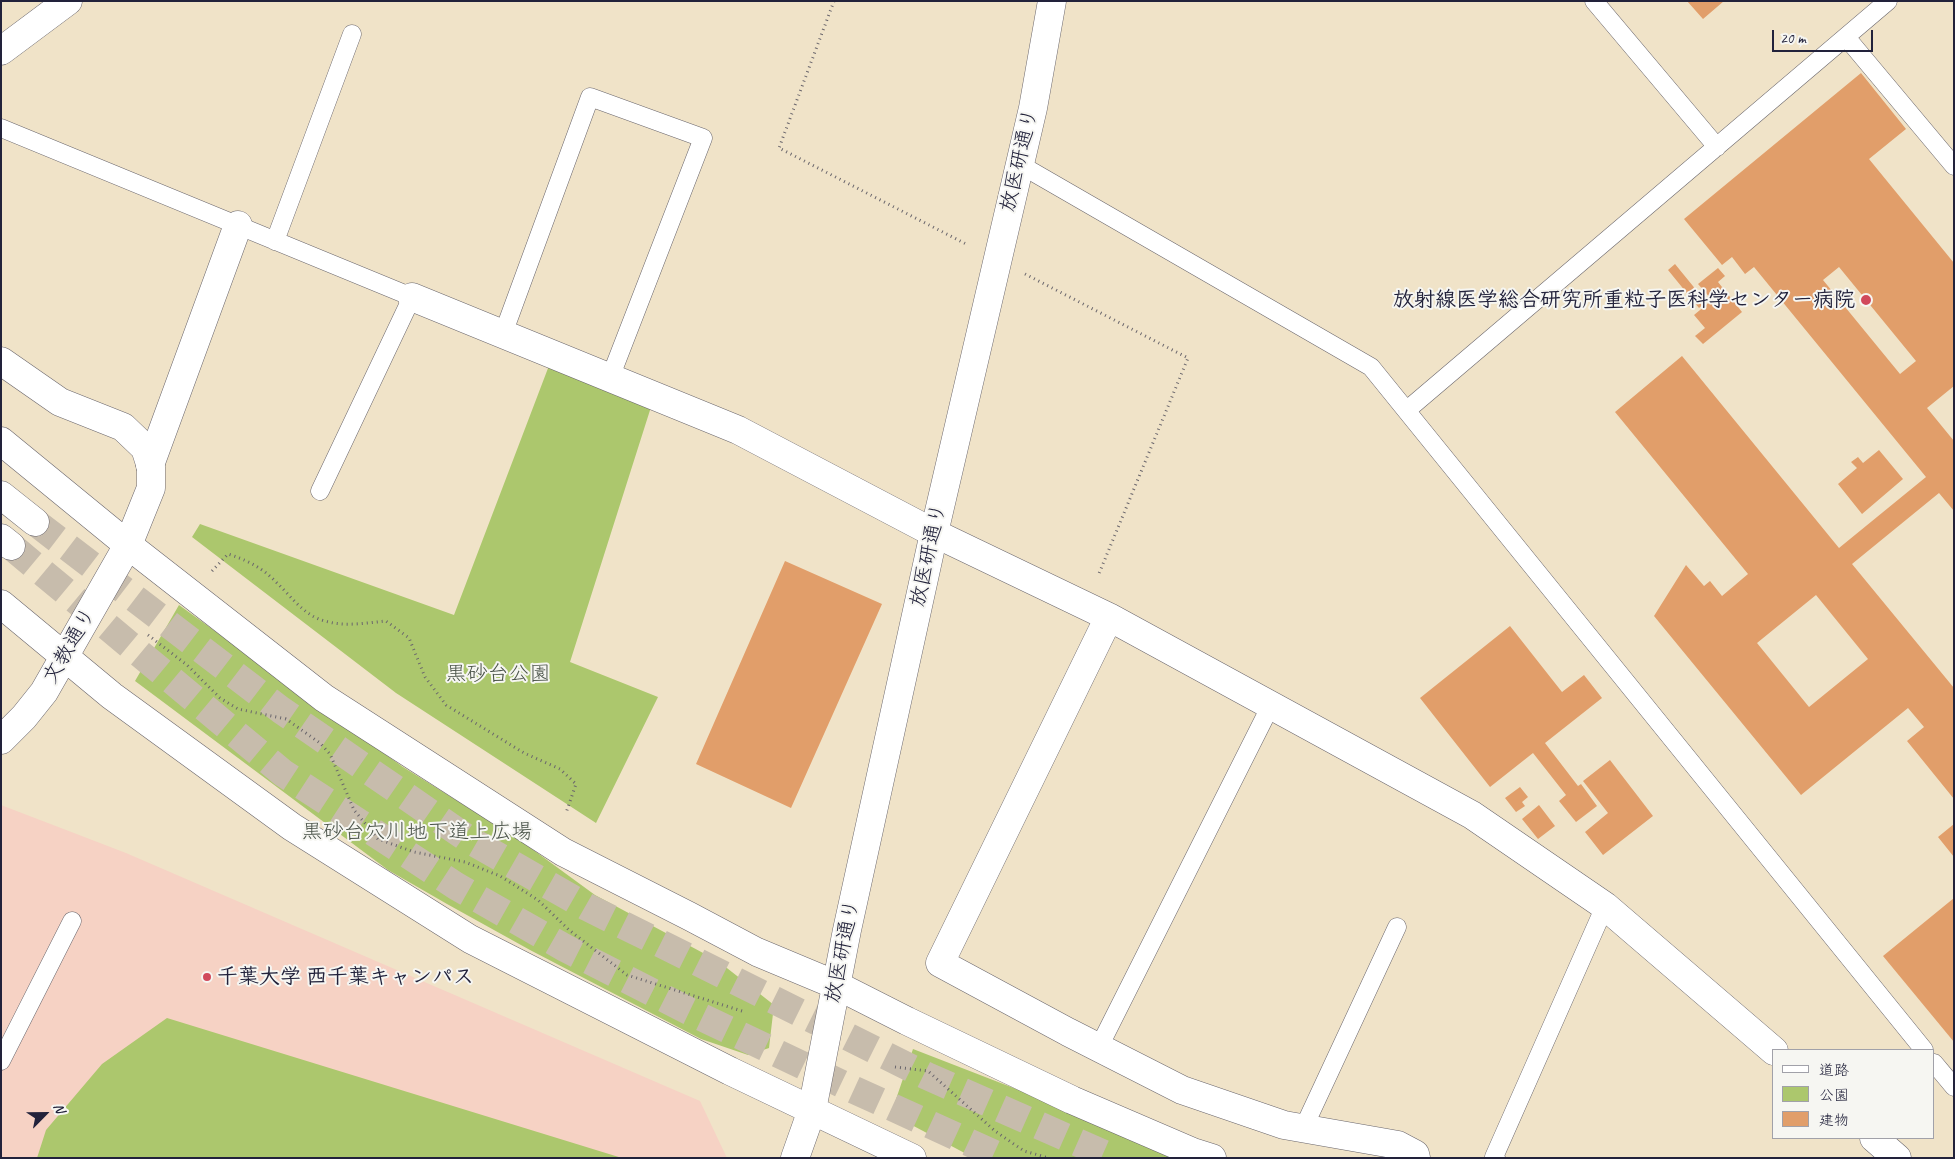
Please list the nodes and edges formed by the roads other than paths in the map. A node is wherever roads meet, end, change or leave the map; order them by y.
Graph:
1 (68, 1) edge
2 (1052, 1) edge
3 (1594, 1) edge
4 (1888, 1) edge
5 (352, 34) dead end
6 (1846, 37) junction
7 (1, 51) edge
8 (1, 128) edge
9 (1717, 147) junction
10 (1019, 164) junction
11 (1954, 166) edge
12 (238, 225) junction
13 (275, 241) junction
14 (412, 296) junction
15 (503, 334) junction
16 (1, 361) edge
17 (610, 378) junction
18 (1407, 410) junction
19 (1, 442) edge
20 (150, 465) junction
21 (320, 491) dead end
22 (1, 495) edge
23 (35, 522) tunnel mouth
24 (934, 533) junction
25 (128, 545) junction
26 (1, 604) edge
27 (1097, 611) junction
28 (64, 657) junction
29 (1270, 705) junction
30 (1, 740) edge
31 (1605, 906) junction
32 (72, 921) dead end
33 (1397, 928) dead end
34 (836, 985) junction
35 (1099, 1048) junction
36 (1772, 1049) edge
37 (1923, 1049) edge
38 (1, 1060) edge
39 (1935, 1063) edge
40 (1954, 1087) edge
41 (812, 1110) junction
42 (1304, 1129) junction
43 (1875, 1139) edge
44 (1203, 1156) edge
45 (796, 1158) edge
46 (912, 1158) edge
47 (1416, 1158) edge
48 (1496, 1158) edge
49 (1897, 1158) edge

1 - 7 street
2 - 10 street, 放医研通り
3 - 9 lane
4 - 6 lane
5 - 13 lane
6 - 9 lane
6 - 11 lane
8 - 12 lane
9 - 18 lane
10 - 18 lane
10 - 24 street, 放医研通り
12 - 13 lane
12 - 20 street
13 - 14 lane
14 - 15 street
14 - 21 lane
15 - 17 street
15 - 17 lane
16 - 20 street
17 - 24 street
18 - 37 lane
19 - 25 street
20 - 25 street, 文教通り
22 - 23 street
24 - 27 street
24 - 34 street, 放医研通り
25 - 28 street, 文教通り
25 - 34 street
26 - 28 street
27 - 29 street
27 - 35 street
28 - 30 street, 文教通り
28 - 41 street
29 - 31 street
29 - 35 lane
31 - 36 street
31 - 48 lane
32 - 38 lane
33 - 42 lane
34 - 41 street, 放医研通り
34 - 44 street
35 - 42 street
39 - 40 lane
41 - 45 street, 放医研通り
41 - 46 street
42 - 47 street
43 - 49 street

